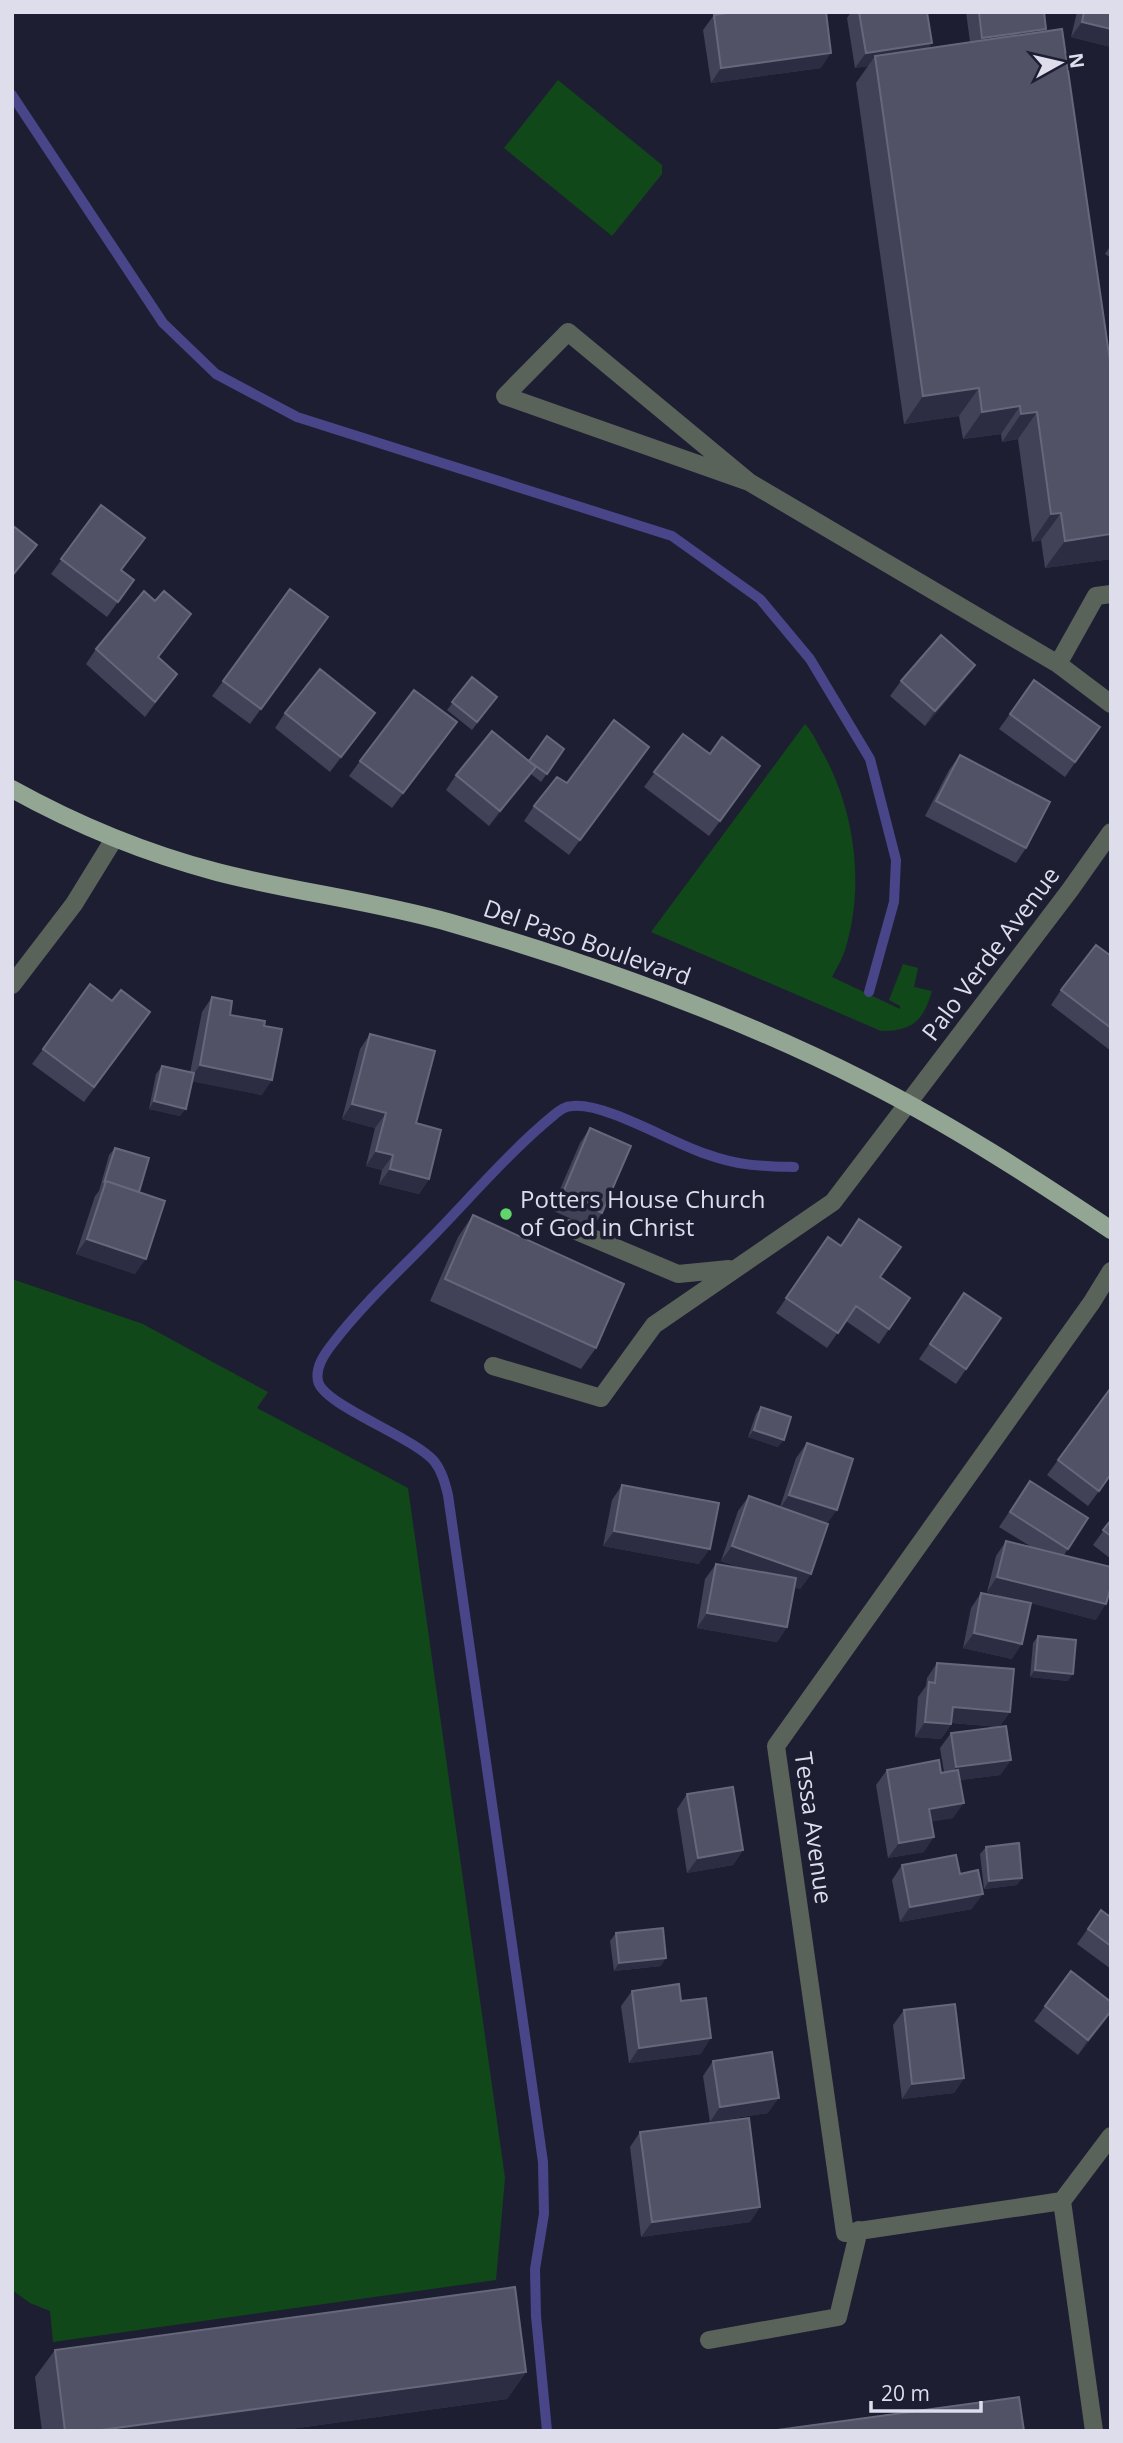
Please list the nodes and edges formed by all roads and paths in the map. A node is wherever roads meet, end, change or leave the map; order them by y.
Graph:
1 (749, 482) junction
2 (1111, 594) edge
3 (1058, 664) junction
4 (1111, 704) edge
5 (12, 789) edge
6 (1111, 832) edge
7 (114, 839) junction
8 (12, 985) edge
9 (909, 1105) junction
10 (569, 1228) dead end
11 (1111, 1230) edge
12 (733, 1269) junction
13 (1111, 1271) edge
14 (493, 1366) dead end
15 (1111, 2136) edge
16 (1062, 2201) junction
17 (859, 2231) junction
18 (709, 2340) dead end
19 (1094, 2431) edge

1 - 1 street
1 - 3 street
2 - 3 street
3 - 4 street
5 - 7 main road, Del Paso Boulevard
6 - 9 street, Palo Verde Avenue
7 - 8 street
7 - 9 main road, Del Paso Boulevard
9 - 11 main road, Del Paso Boulevard
9 - 12 street, Palo Verde Avenue
10 - 12 street
12 - 14 street, Palo Verde Avenue
13 - 17 street, Tessa Avenue
15 - 16 street
16 - 17 street
16 - 19 street
17 - 18 street

